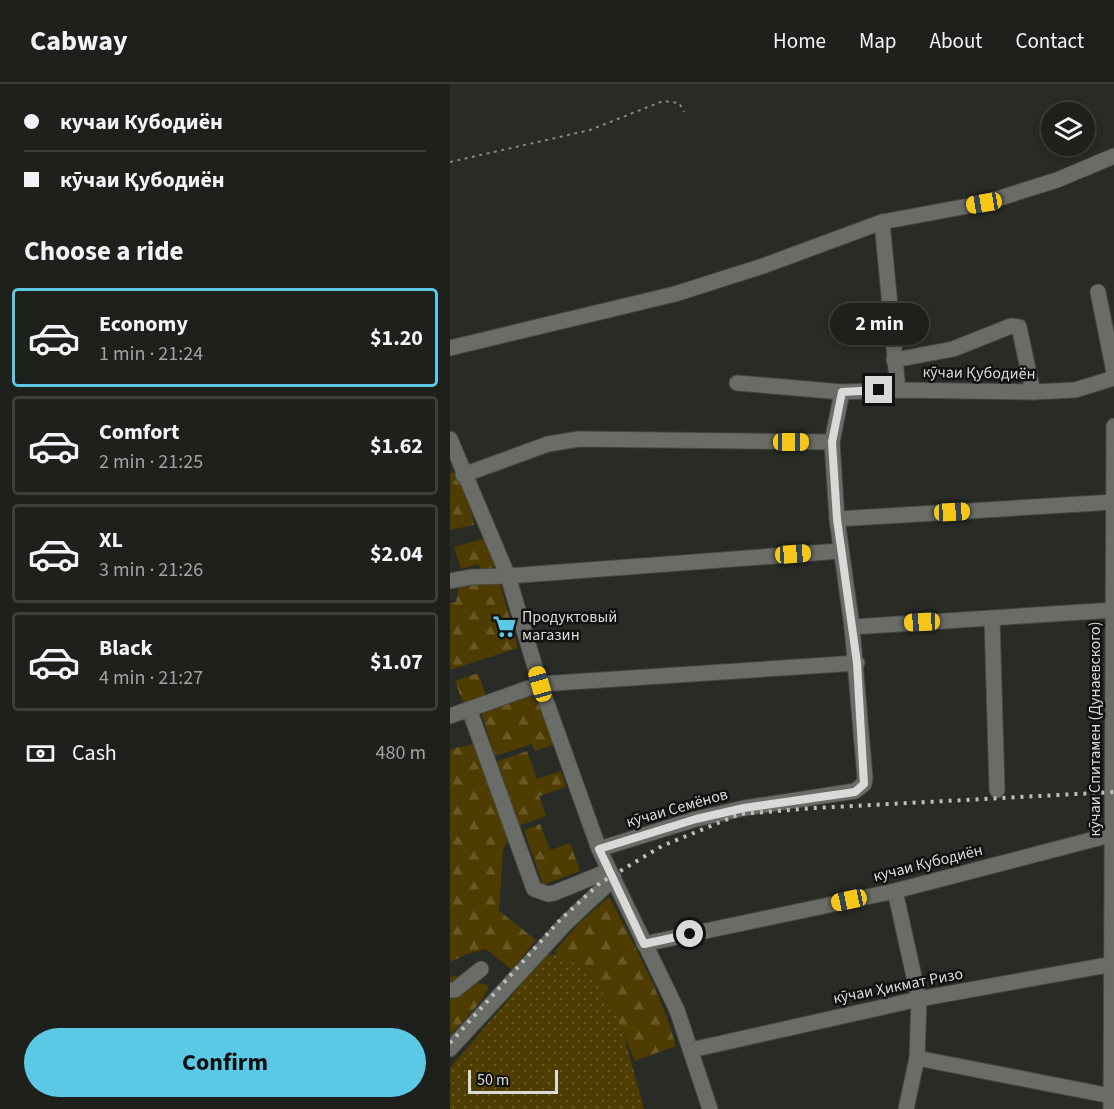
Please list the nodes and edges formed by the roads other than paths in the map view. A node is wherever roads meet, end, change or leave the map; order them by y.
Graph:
1 (1114, 156) edge
2 (882, 222) junction
3 (1098, 292) dead end
4 (1109, 319) edge
5 (450, 348) edge
6 (894, 360) junction
7 (1114, 372) edge
8 (1114, 378) edge
9 (736, 383) dead end
10 (898, 390) junction
11 (842, 392) junction
12 (1033, 392) junction
13 (1114, 426) edge
14 (450, 439) edge
15 (832, 442) junction
16 (464, 475) junction
17 (1113, 502) edge
18 (837, 519) junction
19 (840, 551) junction
20 (508, 576) junction
21 (450, 581) edge
22 (1114, 609) edge
23 (992, 618) junction
24 (852, 627) junction
25 (857, 663) junction
26 (540, 684) junction
27 (469, 709) junction
28 (450, 716) edge
29 (1114, 768) edge
30 (997, 790) dead end
31 (1114, 834) edge
32 (599, 849) junction
33 (611, 875) junction
34 (895, 891) junction
35 (644, 944) junction
36 (1113, 964) edge
37 (481, 969) dead end
38 (450, 990) edge
39 (919, 999) junction
40 (1113, 1031) edge
41 (450, 1049) edge
42 (691, 1050) junction
43 (917, 1058) junction
44 (1111, 1102) edge
45 (710, 1109) edge
46 (906, 1109) edge

1 - 2 street
2 - 5 street
2 - 6 street
3 - 4 street
4 - 7 street
6 - 10 street
6 - 12 street
8 - 12 street, кӯчаи Қубодиён
9 - 11 street, кӯчаи Қубодиён
10 - 11 street, кӯчаи Қубодиён
10 - 12 street, кӯчаи Қубодиён
11 - 15 street
13 - 17 street, кӯчаи Спитамен (Дунаевского)
14 - 16 street
15 - 16 street
15 - 18 street
16 - 20 street
17 - 18 street
17 - 22 street, кӯчаи Спитамен (Дунаевского)
18 - 19 street
19 - 20 street
19 - 24 street
20 - 21 street
20 - 26 street
22 - 23 street
22 - 29 street, кӯчаи Спитамен (Дунаевского)
23 - 24 street
23 - 30 street
24 - 25 street
25 - 26 street
25 - 32 street, кӯчаи Семёнов
26 - 27 street
26 - 32 street
27 - 28 street
27 - 33 street
29 - 31 street, кӯчаи Спитамен (Дунаевского)
31 - 34 street, кучаи Кубодиён
31 - 36 street, кӯчаи Спитамен (Дунаевского)
32 - 33 street
33 - 35 street
33 - 41 street
34 - 35 street, кучаи Кубодиён
34 - 39 street
35 - 42 street
36 - 39 street, кӯчаи Ҳикмат Ризо
36 - 40 street, кӯчаи Спитамен (Дунаевского)
37 - 38 street
39 - 42 street, кӯчаи Ҳикмат Ризо
39 - 43 street
40 - 44 street, кӯчаи Спитамен (Дунаевского)
42 - 45 street
43 - 44 street
43 - 46 street

